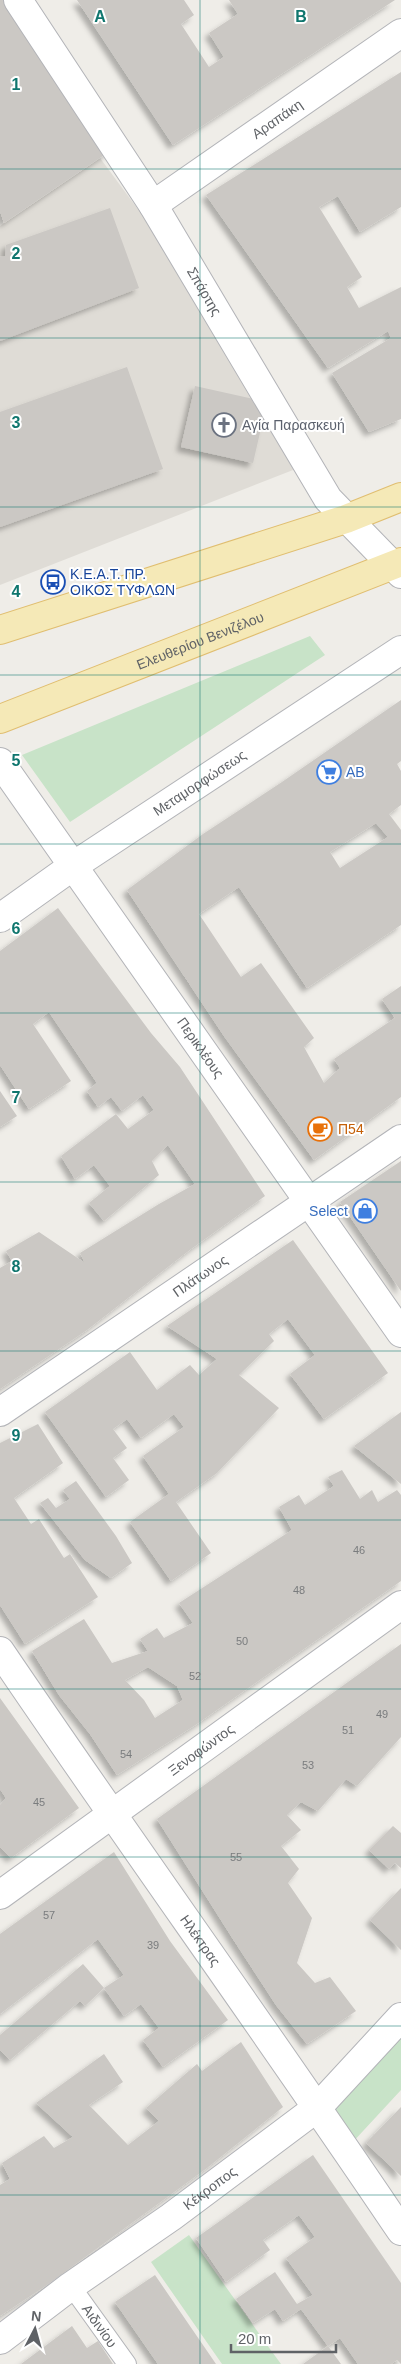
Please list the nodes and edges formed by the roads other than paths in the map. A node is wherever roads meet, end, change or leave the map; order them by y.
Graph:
1 (18, 0) edge
2 (401, 33) edge
3 (153, 205) junction
4 (401, 498) edge
5 (346, 519) junction
6 (398, 568) edge
7 (0, 630) edge
8 (401, 650) edge
9 (0, 719) edge
10 (0, 762) edge
11 (73, 866) junction
12 (0, 918) edge
13 (401, 1139) edge
14 (307, 1202) junction
15 (401, 1333) edge
16 (0, 1412) edge
17 (401, 1605) edge
18 (0, 1651) edge
19 (111, 1815) junction
20 (0, 1895) edge
21 (401, 2017) edge
22 (318, 2107) junction
23 (398, 2220) edge
24 (71, 2286) junction
25 (0, 2340) edge
26 (127, 2364) edge

1 - 3 street, Σπάρτης
2 - 3 street, Αραπάκη
3 - 5 street, Σπάρτης
4 - 5 main road
5 - 6 street, Σπάρτης
5 - 7 main road
6 - 9 main road, Ελευθερίου Βενιζέλου
8 - 11 street, Μεταμορφώσεως
10 - 11 street, Περικλέους
11 - 12 street, Μεταμορφώσεως
11 - 14 street, Περικλέους
13 - 14 street, Πλάτωνος
14 - 15 street, Περικλέους
14 - 16 street, Πλάτωνος
17 - 19 street, Ξενοφώντος
18 - 19 street, Ηλέκτρας
19 - 20 street, Ξενοφώντος
19 - 22 street, Ηλέκτρας
21 - 22 street, Κέκροπος
22 - 23 street, Ηλέκτρας
22 - 24 street, Κέκροπος
24 - 25 street, Κέκροπος
24 - 26 lane, Αιδινίου

